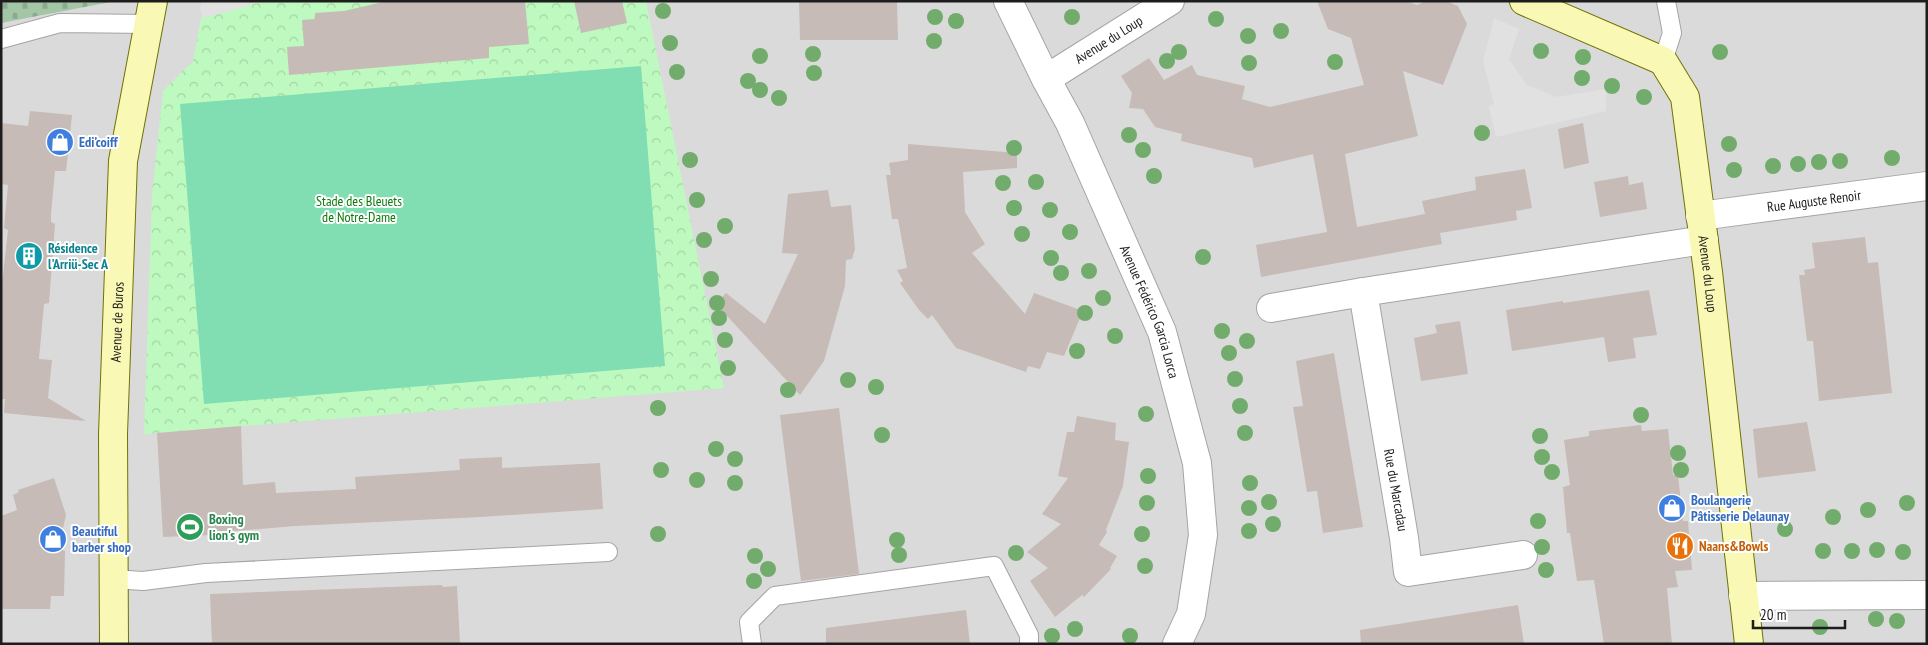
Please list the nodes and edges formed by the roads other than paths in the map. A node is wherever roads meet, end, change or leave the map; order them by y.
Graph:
1 (1008, 1) edge
2 (1170, 1) edge
3 (1524, 1) edge
4 (1666, 1) edge
5 (151, 13) edge
6 (1, 39) edge
7 (1663, 61) junction
8 (1046, 79) junction
9 (1927, 186) edge
10 (1702, 228) junction
11 (1363, 292) junction
12 (1270, 308) dead end
13 (608, 552) dead end
14 (1523, 554) dead end
15 (113, 579) junction
16 (1927, 595) edge
17 (1743, 596) junction
18 (114, 644) edge
19 (752, 644) edge
20 (1030, 644) edge
21 (1178, 644) edge
22 (1749, 644) edge

1 - 8 street, Avenue Fédérico Garcia Lorca
2 - 8 street, Avenue du Loup
3 - 7 street
4 - 7 lane
5 - 6 lane
5 - 15 street, Avenue de Buros
7 - 10 street, Avenue du Loup
8 - 21 street, Avenue Fédérico Garcia Lorca
9 - 10 street, Rue Auguste Renoir
10 - 11 street
10 - 17 street, Avenue du Loup
11 - 12 street
11 - 14 street, Rue du Marcadau
13 - 15 lane
15 - 18 street, Avenue de Buros
16 - 17 street
17 - 22 street, Avenue du Loup
19 - 20 lane

